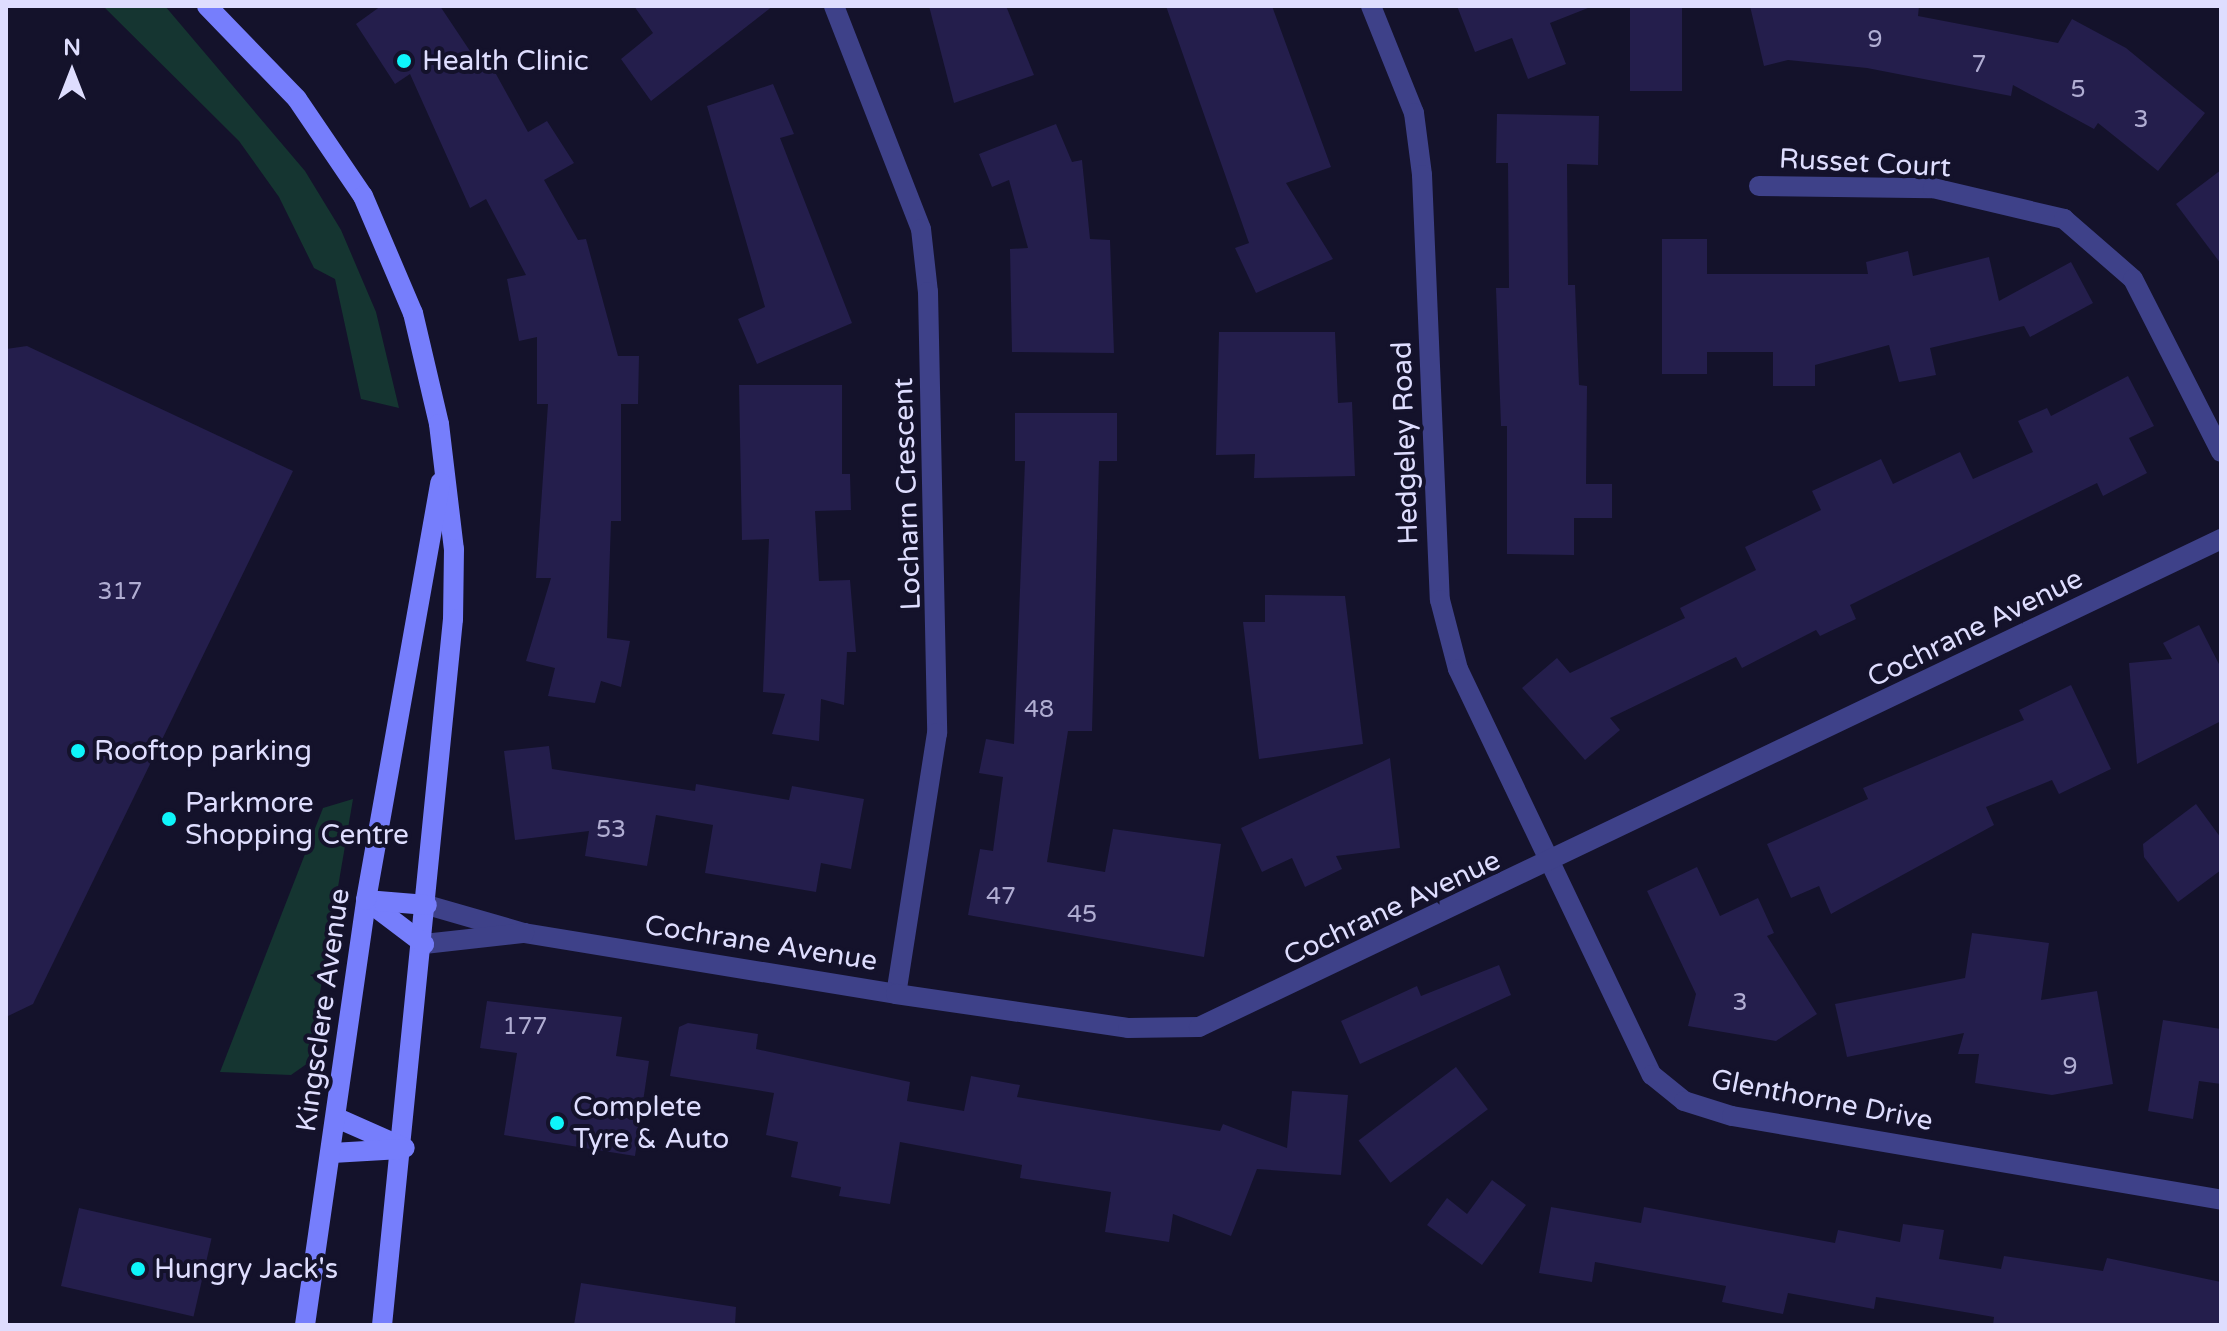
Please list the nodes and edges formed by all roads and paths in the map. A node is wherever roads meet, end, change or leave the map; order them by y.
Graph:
1 (207, 6) edge
2 (834, 6) edge
3 (1371, 6) edge
4 (1759, 186) dead end
5 (2221, 452) edge
6 (443, 467) junction
7 (2221, 539) edge
8 (1549, 865) junction
9 (366, 900) junction
10 (427, 905) junction
11 (524, 933) junction
12 (424, 944) junction
13 (896, 994) junction
14 (337, 1118) junction
15 (405, 1148) junction
16 (332, 1153) junction
17 (2221, 1200) edge
18 (305, 1325) edge
19 (382, 1325) edge

1 - 6 main road, Kingsclere Avenue
2 - 13 street, Locharn Crescent
3 - 8 street, Hedgeley Road
4 - 5 street, Russet Court
6 - 9 main road, Kingsclere Avenue
6 - 10 main road, Kingsclere Avenue
7 - 8 street, Cochrane Avenue
8 - 13 street, Cochrane Avenue
8 - 17 street, Glenthorne Drive
9 - 10 main road
9 - 12 main road
9 - 14 main road, Kingsclere Avenue
10 - 11 street, Cochrane Avenue
10 - 12 main road, Kingsclere Avenue
11 - 12 street, Cochrane Avenue
11 - 13 street, Cochrane Avenue
12 - 15 main road, Kingsclere Avenue
14 - 15 main road
14 - 16 main road, Kingsclere Avenue
15 - 16 main road
15 - 19 main road, Kingsclere Avenue
16 - 18 main road, Kingsclere Avenue

